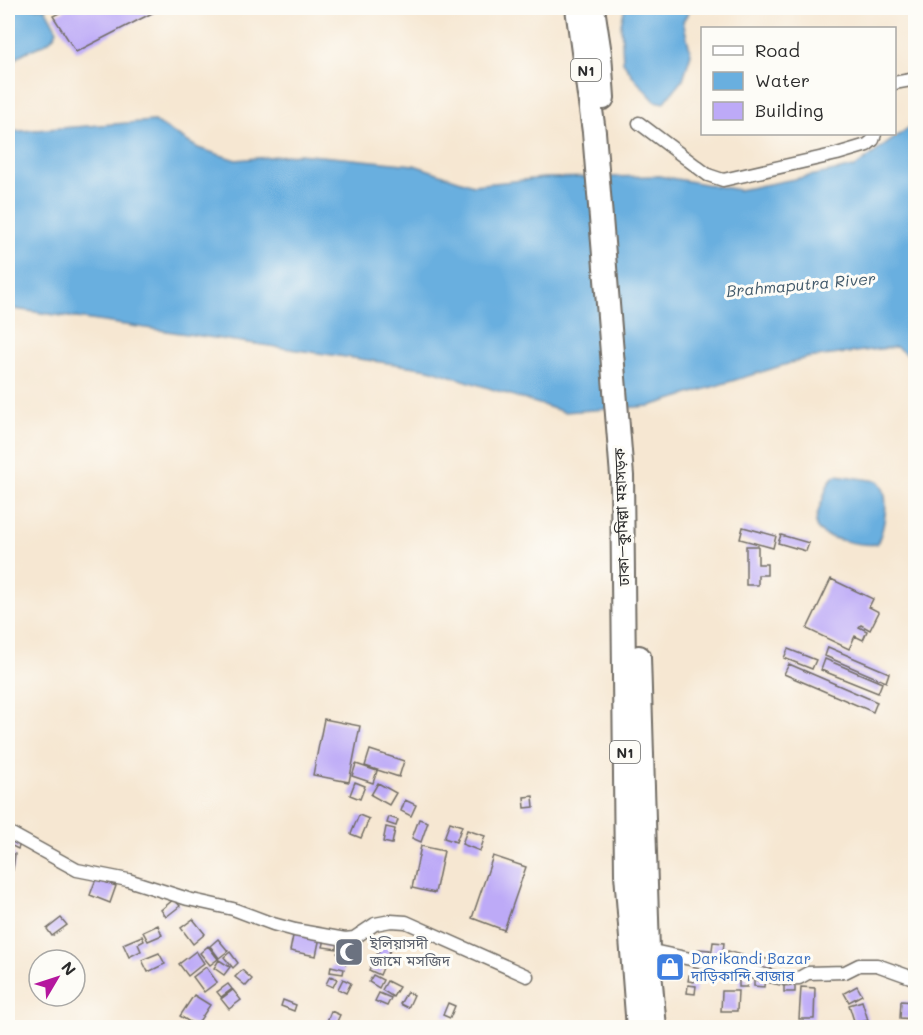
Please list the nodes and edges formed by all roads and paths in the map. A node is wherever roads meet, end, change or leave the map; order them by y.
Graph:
1 (577, 8) edge
2 (593, 8) edge
3 (915, 79) edge
4 (896, 84) edge
5 (639, 123) dead end
6 (600, 131) junction
7 (875, 135) edge
8 (628, 477) junction
9 (8, 832) edge
10 (648, 950) junction
11 (527, 976) dead end
12 (915, 979) edge
13 (638, 1028) edge
14 (655, 1028) edge

1 - 6 highway, ঢাকা–কুমিল্লা মহাসড়ক / N1
2 - 6 highway, ঢাকা–কুমিল্লা মহাসড়ক / N1
3 - 4 street
5 - 7 street
6 - 8 highway, ঢাকা–কুমিল্লা মহাসড়ক / N1
8 - 10 highway, ঢাকা–কুমিল্লা মহাসড়ক / N1
8 - 13 highway, ঢাকা–কুমিল্লা মহাসড়ক / N1
9 - 11 street
10 - 12 street
10 - 14 highway, ঢাকা–কুমিল্লা মহাসড়ক / N1

